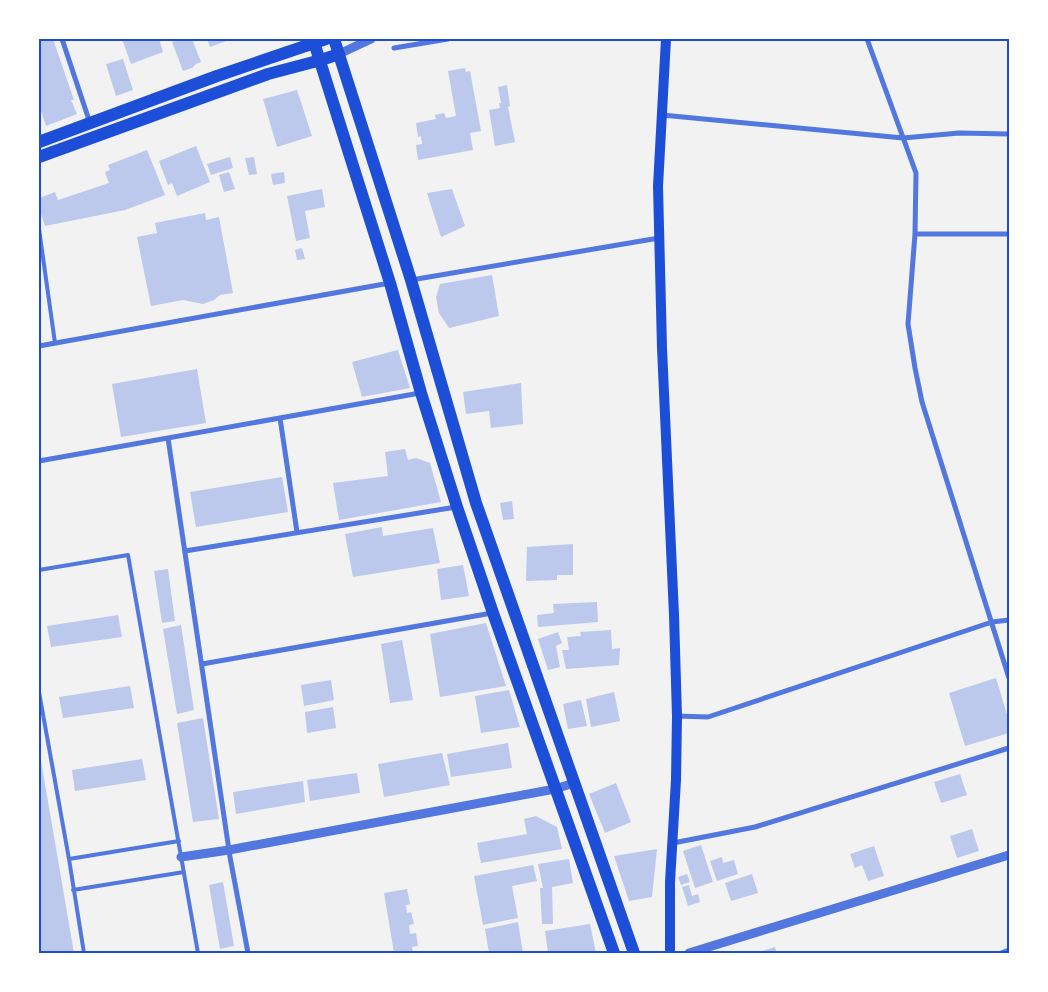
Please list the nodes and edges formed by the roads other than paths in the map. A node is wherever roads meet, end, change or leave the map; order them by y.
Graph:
1 (62, 39) edge
2 (334, 39) edge
3 (371, 39) edge
4 (448, 39) edge
5 (666, 39) edge
6 (868, 39) edge
7 (318, 40) edge
8 (425, 41) edge
9 (394, 48) dead end
10 (339, 54) junction
11 (321, 60) junction
12 (662, 115) junction
13 (90, 123) junction
14 (1009, 134) edge
15 (903, 138) junction
16 (39, 142) edge
17 (39, 157) edge
18 (39, 229) edge
19 (915, 234) junction
20 (1009, 234) edge
21 (659, 238) junction
22 (411, 280) junction
23 (390, 283) junction
24 (55, 343) junction
25 (39, 346) edge
26 (421, 393) junction
27 (280, 418) junction
28 (168, 438) junction
29 (39, 461) edge
30 (457, 507) junction
31 (297, 532) junction
32 (185, 551) junction
33 (39, 570) edge
34 (493, 613) junction
35 (1009, 620) edge
36 (992, 622) junction
37 (202, 664) junction
38 (1009, 678) edge
39 (39, 692) edge
40 (677, 716) junction
41 (1009, 748) edge
42 (574, 783) junction
43 (555, 789) junction
44 (179, 841) junction
45 (673, 843) junction
46 (229, 850) junction
47 (1009, 855) edge
48 (181, 857) junction
49 (69, 859) junction
50 (184, 872) junction
51 (73, 890) junction
52 (1009, 950) edge
53 (84, 953) edge
54 (198, 953) edge
55 (248, 953) edge
56 (614, 953) edge
57 (634, 953) edge
58 (670, 953) edge
59 (689, 953) edge
60 (1001, 953) edge

1 - 13 street
2 - 10 highway
3 - 10 street
4 - 8 street
5 - 12 main road
6 - 15 street
7 - 11 highway
7 - 13 highway
8 - 9 street
10 - 11 highway
10 - 22 highway
11 - 17 highway
11 - 23 highway
12 - 15 street
12 - 21 main road
13 - 16 highway
14 - 15 street
15 - 19 street
18 - 24 lane
19 - 20 street
19 - 36 street
21 - 22 street
21 - 40 main road
22 - 42 highway
23 - 24 street
23 - 26 highway
24 - 25 street
26 - 27 street
26 - 30 highway
27 - 28 street
27 - 31 street
28 - 29 street
28 - 32 street
30 - 31 street
30 - 34 highway
31 - 32 street
32 - 37 street
33 - 44 lane
34 - 37 street
34 - 43 highway
35 - 36 street
36 - 38 street
36 - 40 street
37 - 46 street
39 - 49 lane
40 - 45 main road
41 - 45 street
42 - 43 street
42 - 57 highway
43 - 46 street
43 - 56 highway
44 - 48 lane
44 - 49 lane
45 - 58 main road
46 - 48 street
46 - 55 street
47 - 59 street
48 - 50 lane
49 - 51 lane
50 - 51 lane
50 - 54 lane
51 - 53 lane
52 - 60 street

